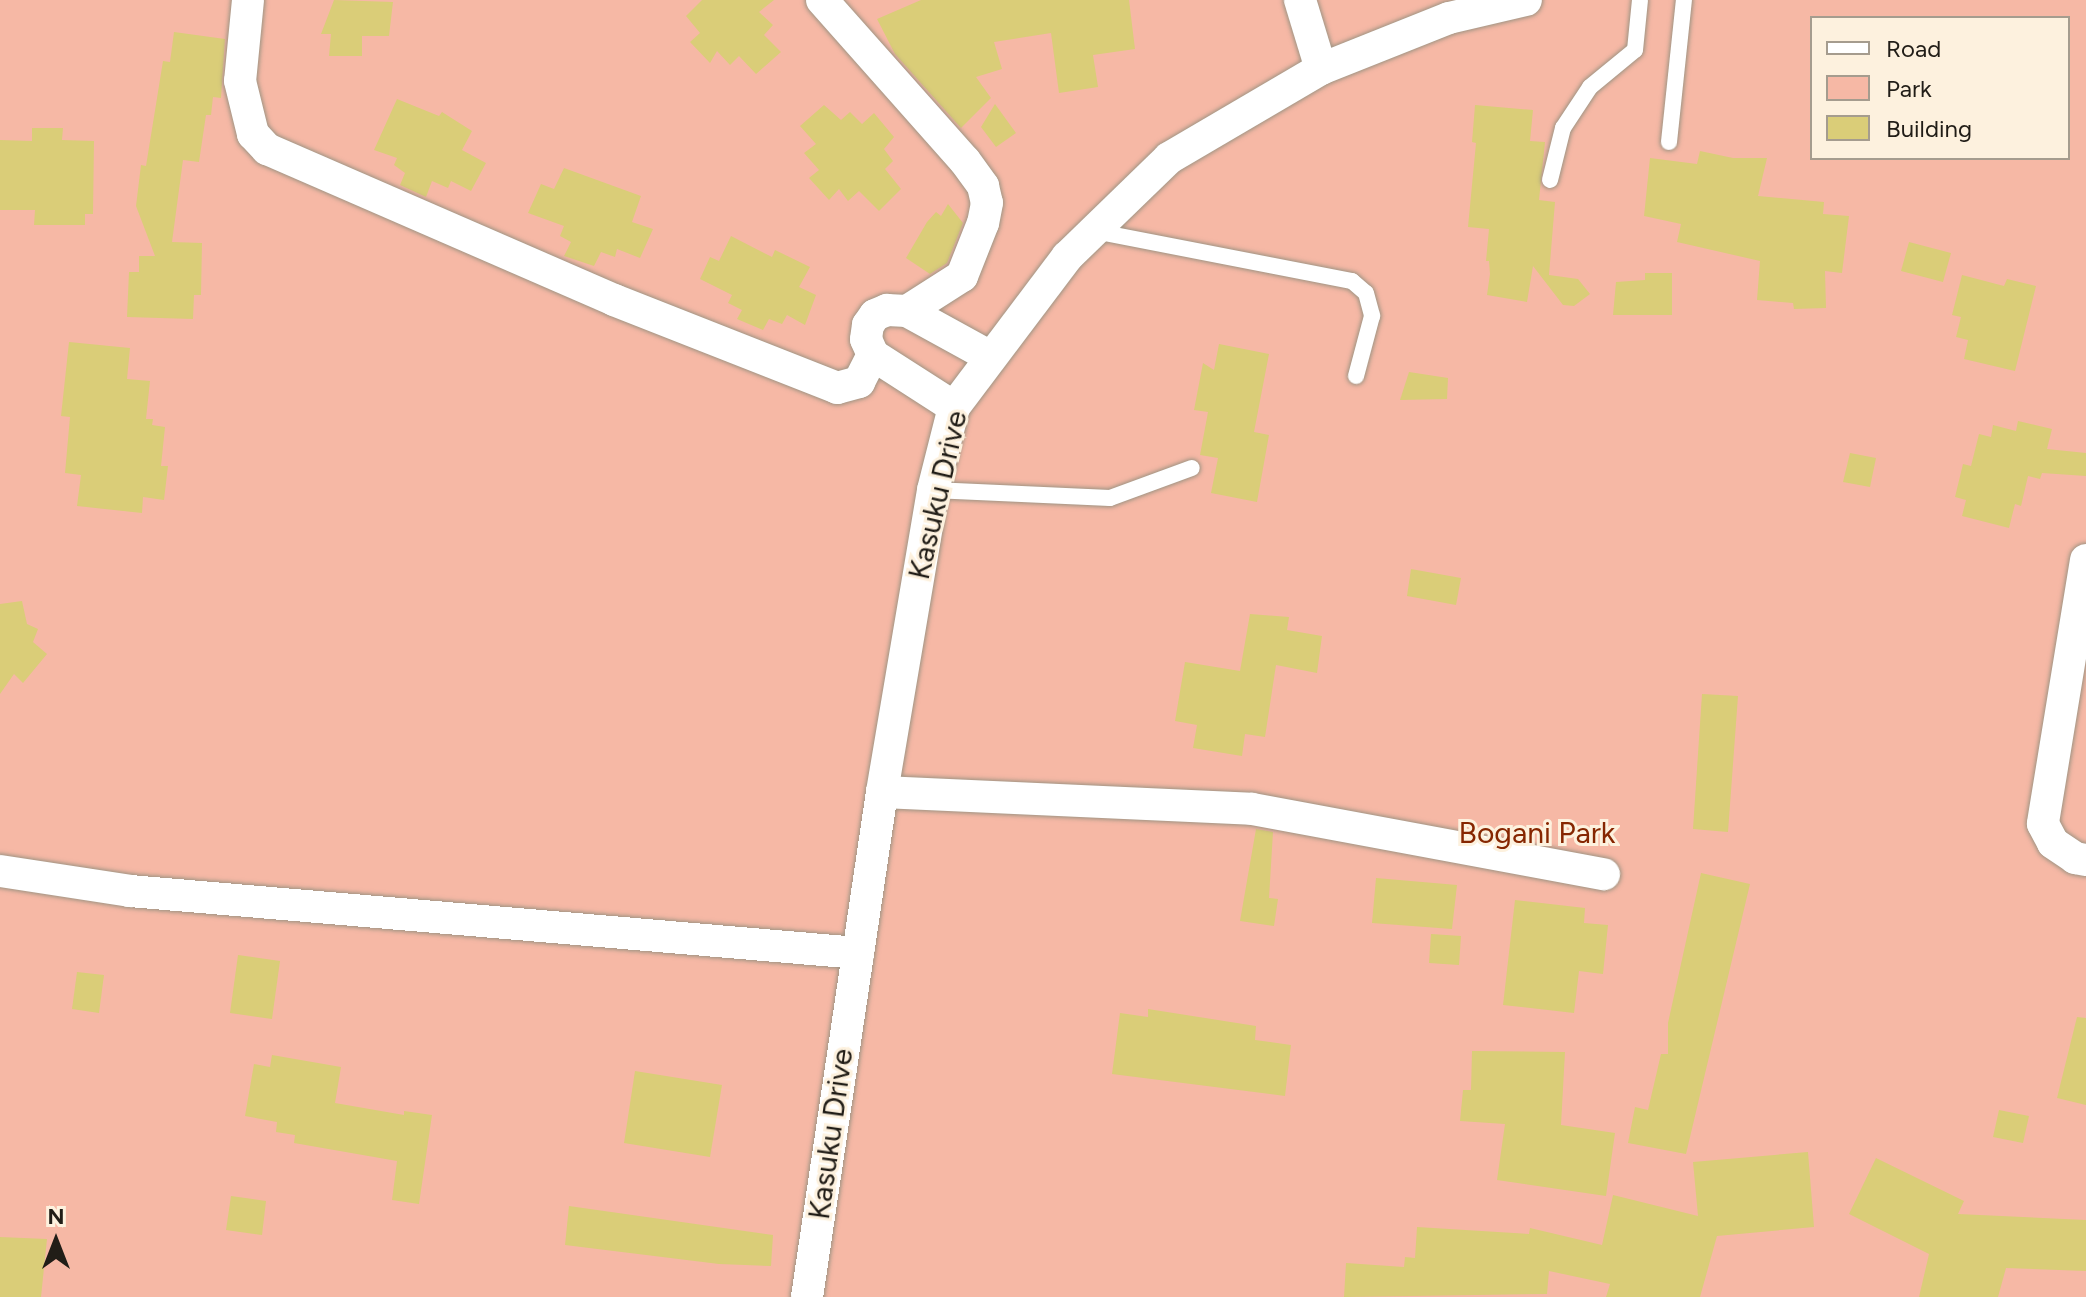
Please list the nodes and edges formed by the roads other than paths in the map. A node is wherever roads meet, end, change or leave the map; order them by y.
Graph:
1 (248, 0) edge
2 (822, 0) edge
3 (1300, 0) edge
4 (1526, 0) edge
5 (1640, 0) edge
6 (1684, 0) edge
7 (1321, 69) junction
8 (1669, 142) dead end
9 (1550, 180) dead end
10 (1094, 231) junction
11 (907, 311) junction
12 (873, 355) junction
13 (989, 356) junction
14 (1356, 376) dead end
15 (954, 407) junction
16 (1192, 468) dead end
17 (933, 490) junction
18 (2086, 560) edge
19 (882, 792) junction
20 (2086, 860) edge
21 (0, 871) edge
22 (1604, 874) dead end
23 (858, 953) junction
24 (807, 1297) edge

1 - 12 street
2 - 11 street
3 - 7 street
4 - 7 street, Kasuku Drive
5 - 9 lane
6 - 8 lane
7 - 10 street, Kasuku Drive
10 - 13 street, Kasuku Drive
10 - 14 lane
11 - 12 street
11 - 13 street
12 - 15 street
13 - 15 street, Kasuku Drive
15 - 17 street, Kasuku Drive
16 - 17 lane
17 - 19 street, Kasuku Drive
18 - 20 street
19 - 22 street
19 - 23 street, Kasuku Drive
21 - 23 street
23 - 24 street, Kasuku Drive

